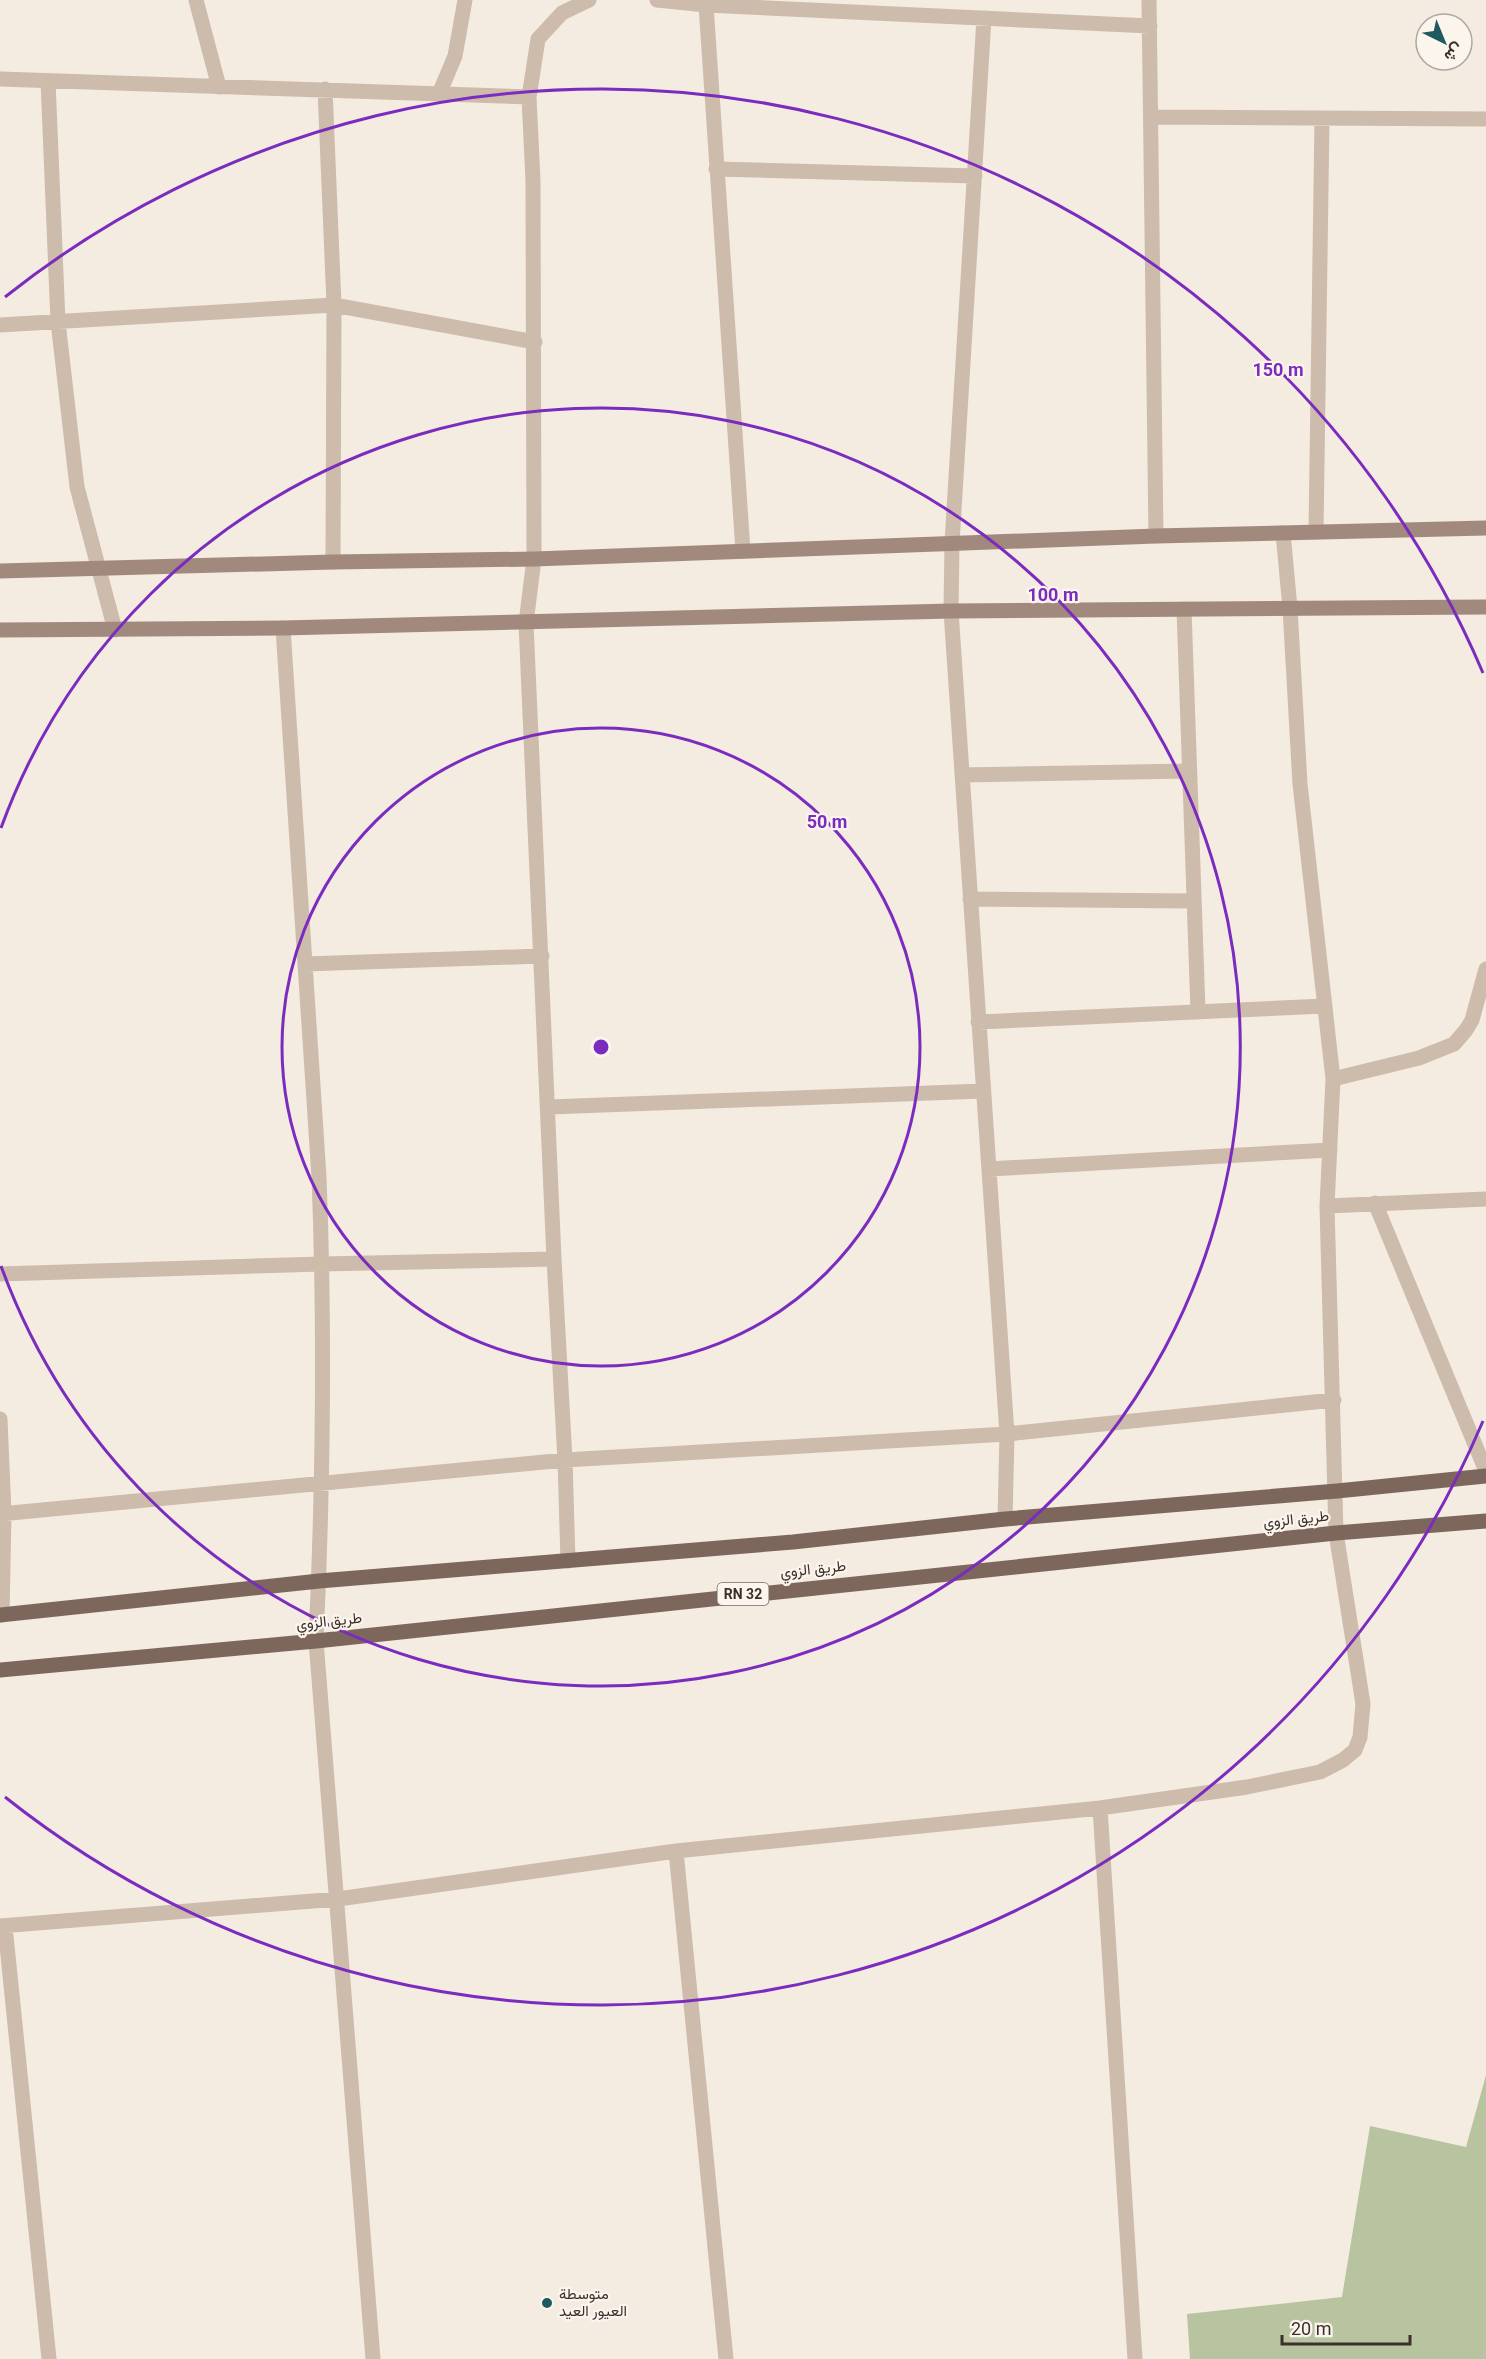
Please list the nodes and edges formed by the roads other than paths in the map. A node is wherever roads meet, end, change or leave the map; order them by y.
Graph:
1 (196, 0) edge
2 (465, 0) edge
3 (589, 0) edge
4 (657, 0) edge
5 (1149, 0) edge
6 (706, 5) junction
7 (984, 18) junction
8 (1150, 27) junction
9 (0, 79) edge
10 (48, 81) junction
11 (219, 87) junction
12 (325, 89) junction
13 (439, 94) junction
14 (529, 97) junction
15 (1151, 117) junction
16 (1322, 119) junction
17 (1486, 119) edge
18 (716, 169) junction
19 (975, 176) junction
20 (334, 305) junction
21 (58, 322) junction
22 (0, 325) edge
23 (535, 342) junction
24 (1486, 528) edge
25 (1316, 532) junction
26 (1283, 533) junction
27 (1156, 536) junction
28 (952, 543) junction
29 (743, 551) junction
30 (534, 559) junction
31 (333, 562) junction
32 (99, 567) junction
33 (0, 571) edge
34 (1486, 607) edge
35 (1290, 608) junction
36 (1184, 609) junction
37 (951, 611) junction
38 (526, 623) junction
39 (283, 628) junction
40 (0, 630) edge
41 (116, 630) junction
42 (1190, 771) junction
43 (962, 775) junction
44 (970, 899) junction
45 (1193, 901) junction
46 (542, 956) junction
47 (305, 963) junction
48 (1486, 969) edge
49 (1324, 1006) junction
50 (1198, 1011) junction
51 (978, 1022) junction
52 (1333, 1079) junction
53 (983, 1091) junction
54 (549, 1107) junction
55 (1329, 1150) junction
56 (989, 1169) junction
57 (1486, 1199) edge
58 (1375, 1203) junction
59 (1327, 1206) junction
60 (554, 1259) junction
61 (322, 1264) junction
62 (0, 1274) edge
63 (1334, 1400) junction
64 (0, 1419) edge
65 (1007, 1434) junction
66 (566, 1460) junction
67 (1486, 1471) edge
68 (1486, 1476) edge
69 (320, 1485) junction
70 (1337, 1491) junction
71 (2, 1514) edge
72 (1005, 1519) junction
73 (1486, 1521) edge
74 (1336, 1533) junction
75 (568, 1561) junction
76 (319, 1581) junction
77 (1, 1615) edge
78 (316, 1641) junction
79 (0, 1670) edge
80 (1100, 1809) junction
81 (676, 1851) junction
82 (338, 1899) junction
83 (2, 1926) edge
84 (49, 2359) edge
85 (373, 2359) edge
86 (726, 2359) edge
87 (1135, 2359) edge

1 - 11 street
2 - 13 street
3 - 14 street
4 - 6 street
5 - 8 street
6 - 7 street
6 - 18 street
7 - 8 street
7 - 19 street
8 - 15 street
9 - 10 street
10 - 11 street
10 - 21 street
11 - 12 street
12 - 13 street
12 - 20 street
13 - 14 street
14 - 23 street
15 - 16 street
15 - 27 street
16 - 17 street
16 - 25 street
18 - 19 street
18 - 29 street
19 - 28 street
20 - 21 street
20 - 23 street
20 - 31 street
21 - 22 street
21 - 32 street
23 - 30 street
24 - 25 street
25 - 26 street
26 - 27 street
26 - 35 street
27 - 28 street
28 - 29 street
28 - 37 street
29 - 30 street
30 - 31 street
30 - 38 street
31 - 32 street
32 - 33 street
32 - 41 street
34 - 35 street
35 - 36 street
35 - 49 street
36 - 37 street
36 - 42 street
37 - 38 street
37 - 43 street
38 - 39 street
38 - 46 street
39 - 41 street
39 - 47 street
40 - 41 street
42 - 43 street
42 - 45 street
43 - 44 street
44 - 45 street
44 - 51 street
45 - 50 street
46 - 47 street
46 - 54 street
47 - 61 street
48 - 52 street
49 - 50 street
49 - 52 street
50 - 51 street
51 - 53 street
52 - 55 street
53 - 54 street
53 - 56 street
54 - 60 street
55 - 56 street
55 - 59 street
56 - 65 street
57 - 58 street
58 - 59 street
58 - 67 street
59 - 63 street
60 - 61 street
60 - 66 street
61 - 62 street
61 - 69 street
63 - 65 street
63 - 70 street
64 - 71 street
65 - 66 street
65 - 72 street
66 - 69 street
66 - 75 street
68 - 70 main road, طريق الزوي
69 - 71 street
69 - 76 street
70 - 72 main road, طريق الزوي
70 - 74 street
71 - 77 street
72 - 75 main road, طريق الزوي
73 - 74 main road, طريق الزوي / RN 32
74 - 78 main road, طريق الزوي / RN 32
74 - 80 street
75 - 76 main road, طريق الزوي
76 - 77 main road, طريق الزوي
76 - 78 street
78 - 79 main road, طريق الزوي / RN 32
78 - 82 street
80 - 81 street
80 - 87 street
81 - 82 street
81 - 86 street
82 - 83 street
82 - 85 street
83 - 84 street

